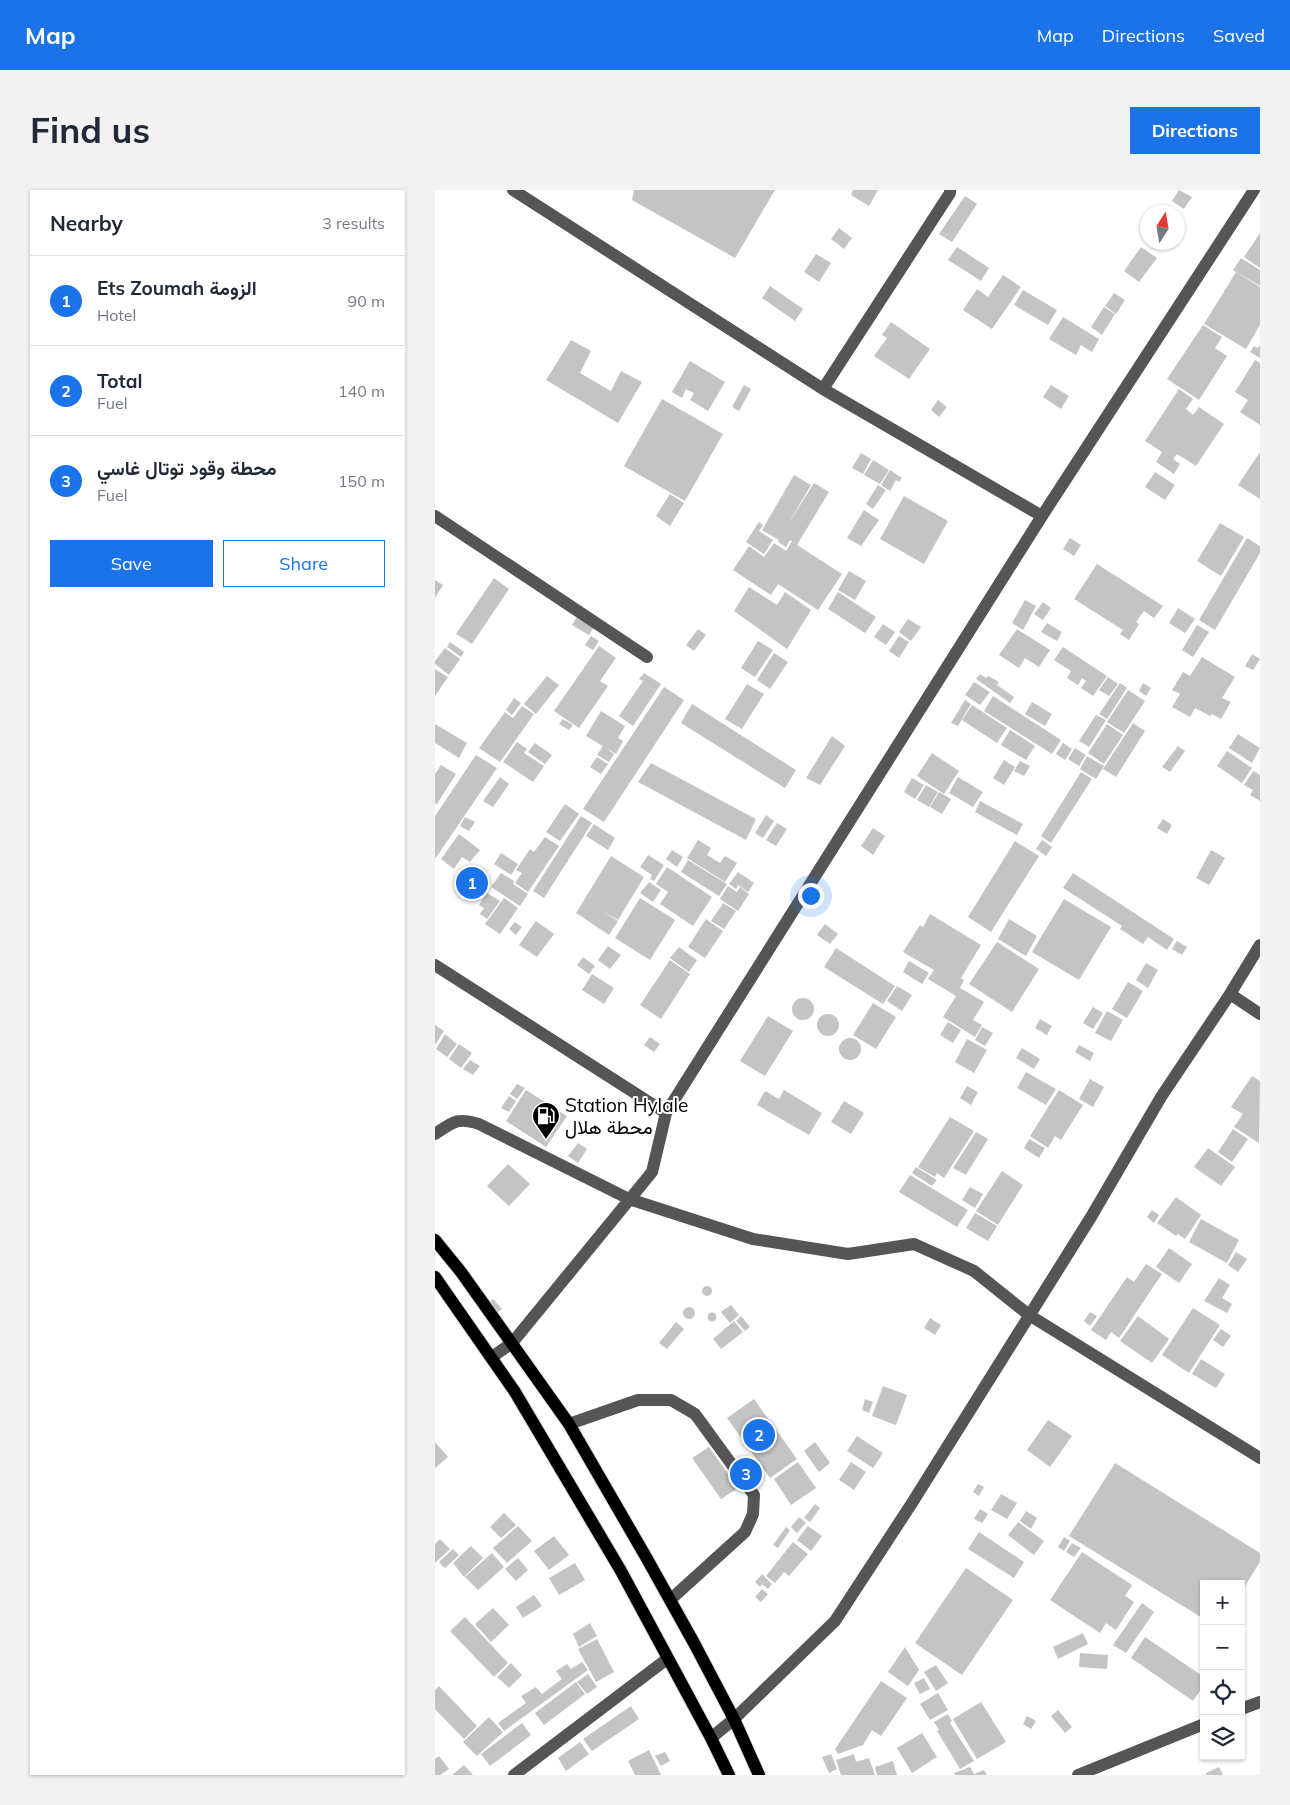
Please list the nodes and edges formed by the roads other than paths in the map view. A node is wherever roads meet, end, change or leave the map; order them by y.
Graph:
1 (513, 190) edge
2 (950, 190) edge
3 (1254, 190) edge
4 (823, 389) junction
5 (435, 516) edge
6 (1042, 516) junction
7 (647, 657) dead end
8 (1260, 945) edge
9 (435, 966) edge
10 (1230, 994) junction
11 (1260, 1014) edge
12 (666, 1112) junction
13 (435, 1134) edge
14 (629, 1199) junction
15 (435, 1240) edge
16 (435, 1277) edge
17 (1029, 1315) junction
18 (512, 1343) junction
19 (492, 1357) junction
20 (569, 1424) junction
21 (1260, 1458) edge
22 (670, 1600) junction
23 (667, 1659) junction
24 (1260, 1702) edge
25 (1245, 1708) edge
26 (734, 1719) junction
27 (1200, 1726) edge
28 (711, 1738) junction
29 (514, 1775) edge
30 (729, 1775) edge
31 (759, 1775) edge
32 (1077, 1775) edge

1 - 4 street
2 - 4 street
3 - 6 street
4 - 6 street
5 - 7 street
6 - 12 street
8 - 10 street
9 - 12 street
10 - 11 street
10 - 17 street
12 - 14 street
13 - 14 street
14 - 17 street
14 - 18 street
15 - 18 main road
16 - 19 main road
17 - 21 street
17 - 26 street
18 - 19 street
18 - 20 main road
19 - 23 main road
20 - 22 main road
20 - 22 street
22 - 26 main road
23 - 28 main road
23 - 29 street
24 - 25 street
26 - 28 street
26 - 31 main road
27 - 32 street
28 - 30 main road

